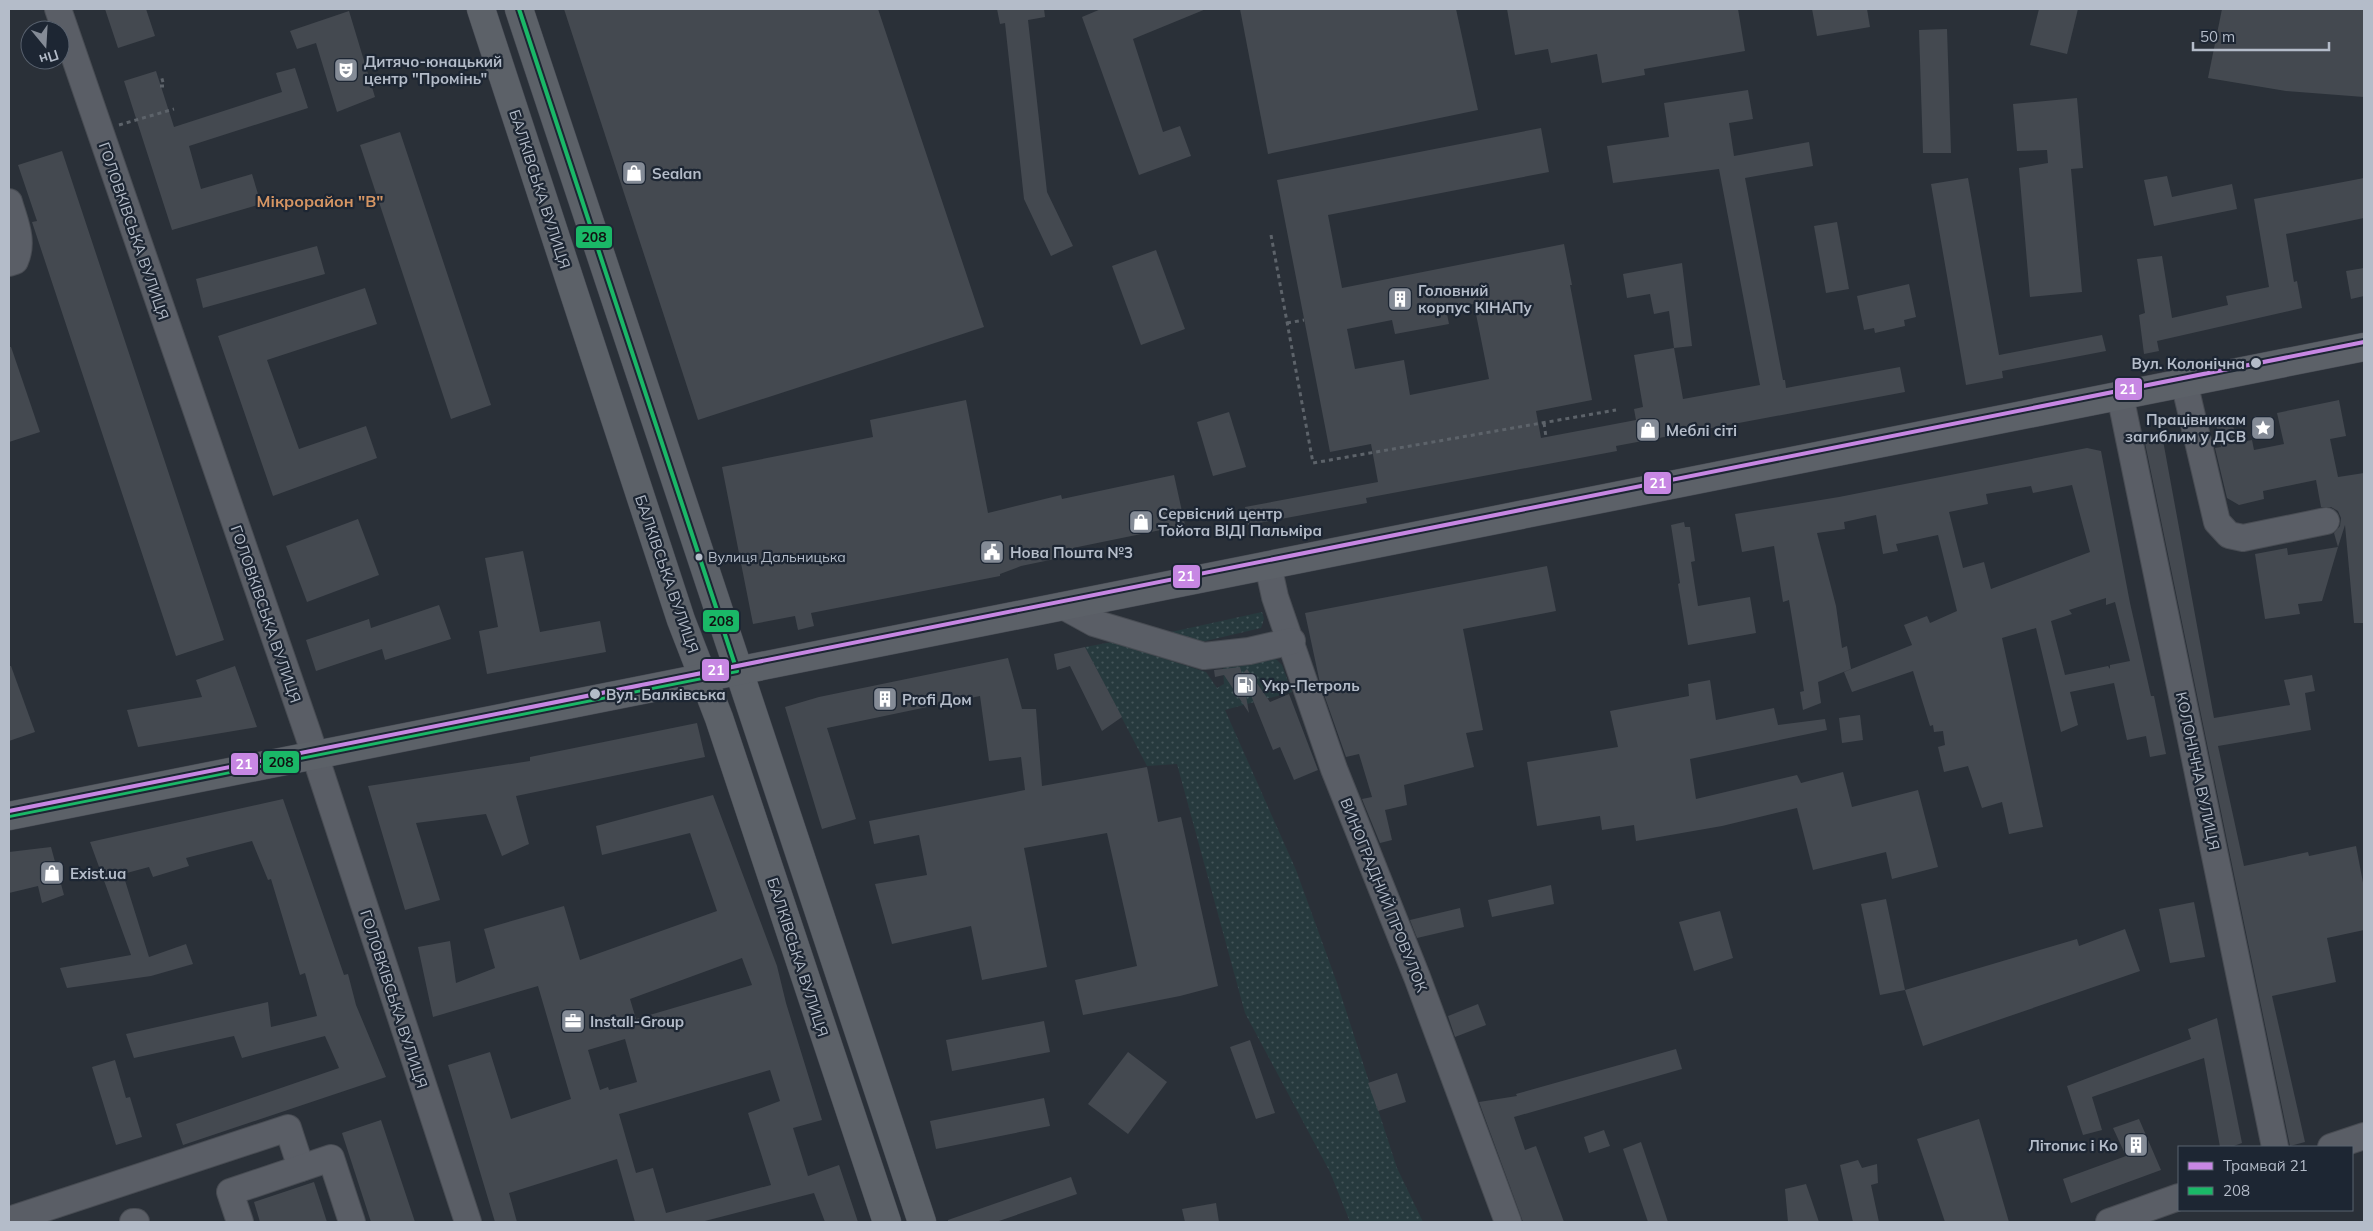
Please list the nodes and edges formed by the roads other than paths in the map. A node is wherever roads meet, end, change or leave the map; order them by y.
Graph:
1 (58, 9) edge
2 (481, 9) edge
3 (519, 9) edge
4 (9, 202) edge
5 (9, 264) edge
6 (2364, 346) edge
7 (2184, 382) junction
8 (2120, 395) junction
9 (2326, 521) dead end
10 (1268, 565) junction
11 (1063, 606) junction
12 (1292, 641) junction
13 (737, 671) junction
14 (703, 678) junction
15 (314, 755) junction
16 (9, 816) edge
17 (2364, 1136) edge
18 (2275, 1146) edge
19 (2334, 1146) edge
20 (301, 1168) junction
21 (2178, 1197) edge
22 (26, 1218) edge
23 (240, 1222) edge
24 (352, 1222) edge
25 (468, 1222) edge
26 (887, 1222) edge
27 (922, 1222) edge
28 (1508, 1222) edge
29 (2109, 1222) edge

1 - 15 street, ГОЛОВКІВСЬКА ВУЛИЦЯ
2 - 14 main road, БАЛКІВСЬКА ВУЛИЦЯ
3 - 13 main road
4 - 5 street
6 - 7 main road
7 - 8 main road
7 - 9 street
8 - 10 main road
8 - 18 street, КОЛОНІЧНА ВУЛИЦЯ
10 - 11 main road
10 - 12 street, ВИНОГРАДНИЙ ПРОВУЛОК
11 - 12 street
11 - 13 main road
12 - 28 street, ВИНОГРАДНИЙ ПРОВУЛОК
13 - 14 main road
13 - 27 main road
14 - 15 main road
14 - 26 main road, БАЛКІВСЬКА ВУЛИЦЯ
15 - 16 main road
15 - 25 street, ГОЛОВКІВСЬКА ВУЛИЦЯ
17 - 19 street
20 - 22 street
20 - 23 street
20 - 24 street
21 - 29 street

